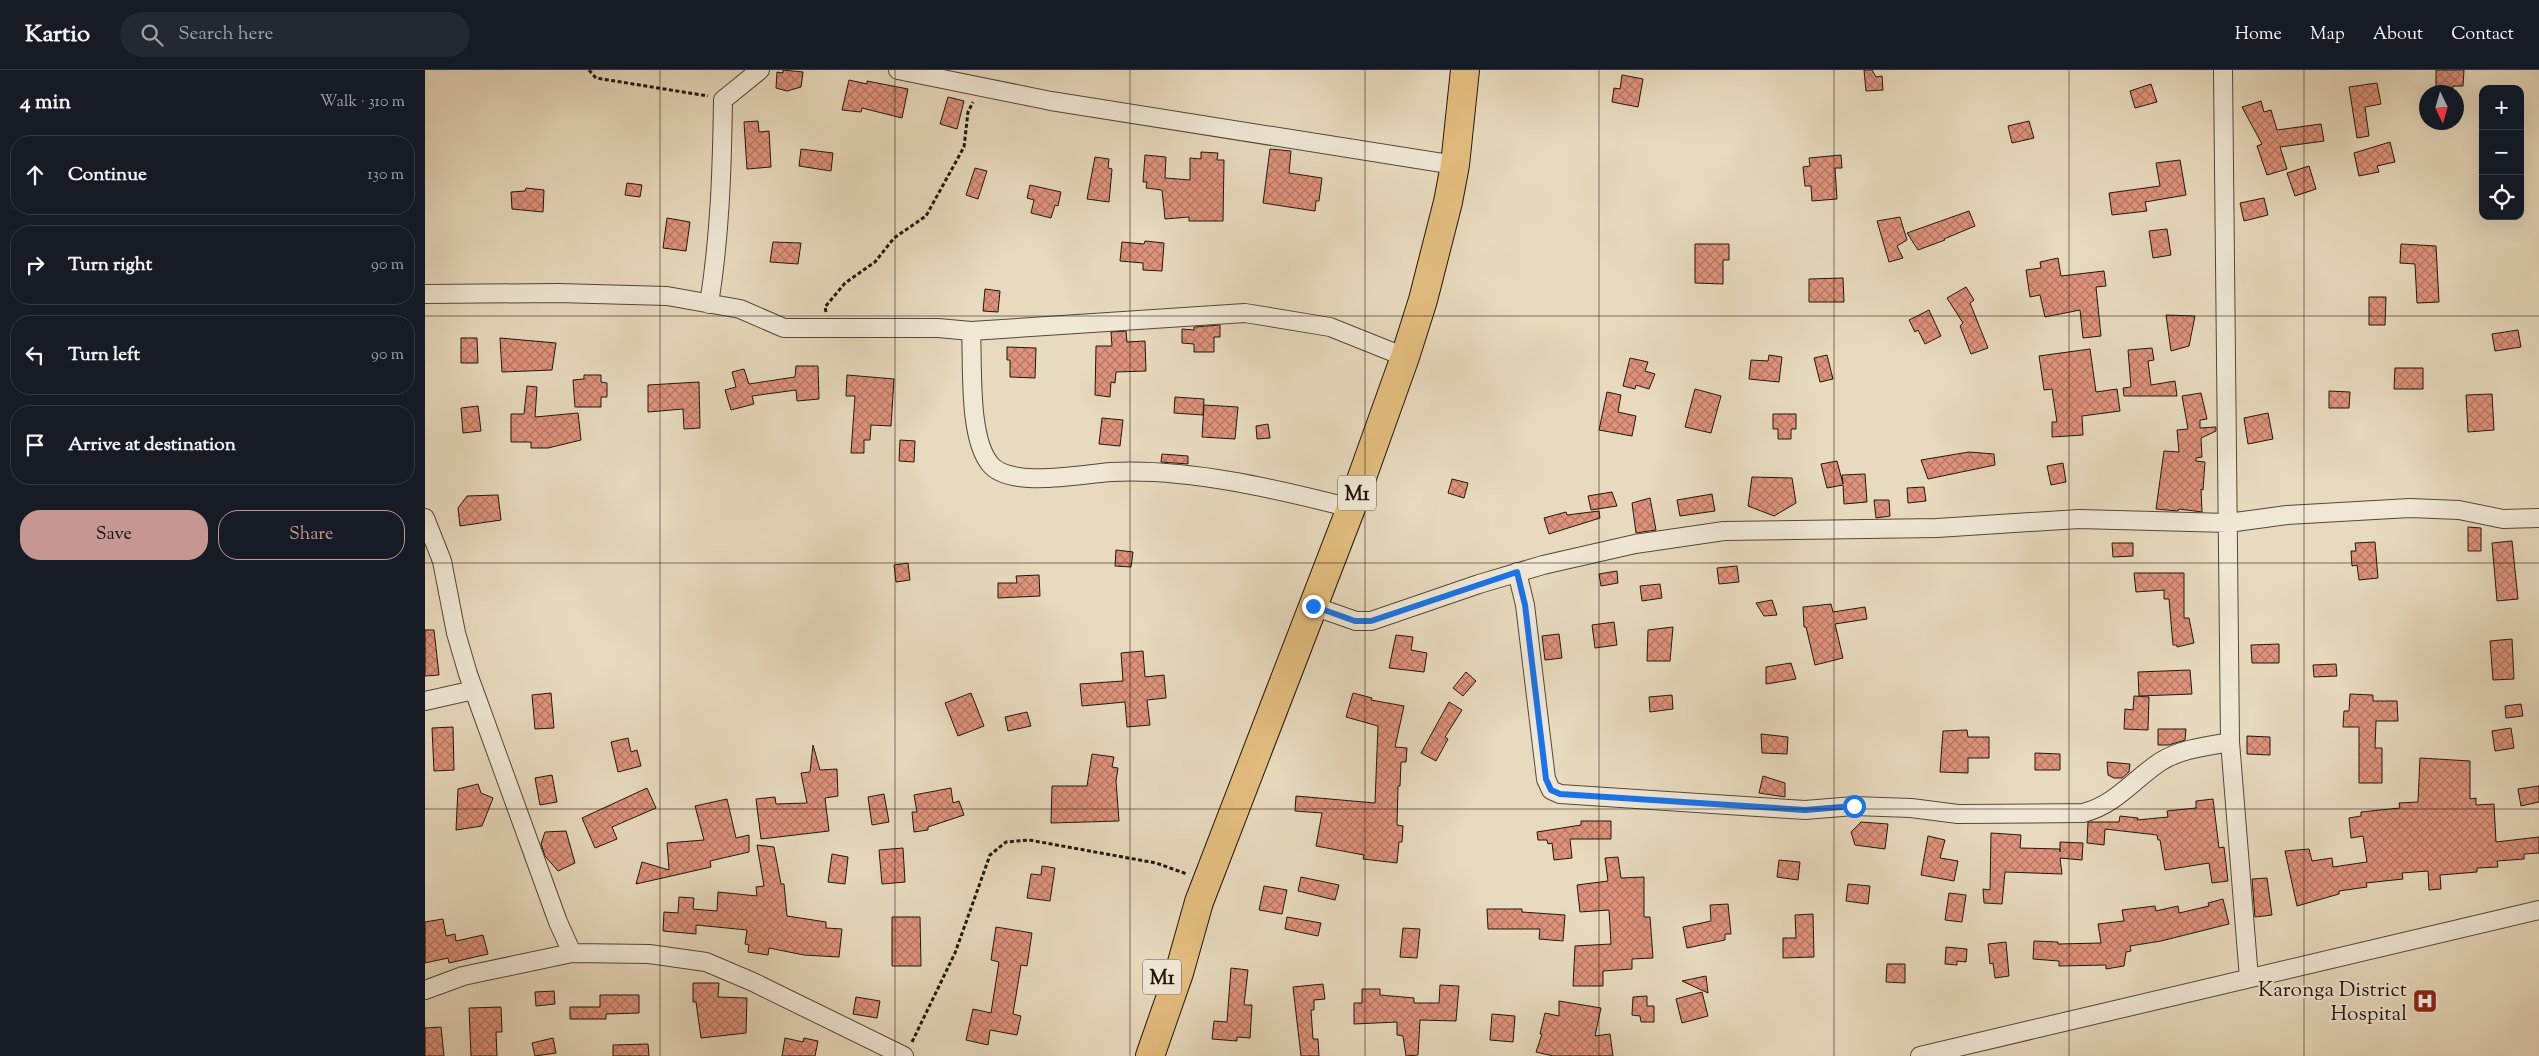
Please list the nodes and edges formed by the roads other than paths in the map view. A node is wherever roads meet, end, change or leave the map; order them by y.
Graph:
1 (760, 70) edge
2 (898, 70) edge
3 (1465, 70) edge
4 (2223, 70) edge
5 (1455, 165) junction
6 (425, 294) edge
7 (709, 304) junction
8 (971, 331) junction
9 (1405, 357) junction
10 (1351, 508) junction
11 (425, 518) edge
12 (2539, 518) edge
13 (2227, 523) junction
14 (1517, 572) junction
15 (1313, 606) junction
16 (474, 690) junction
17 (425, 701) edge
18 (2230, 742) junction
19 (1203, 891) junction
20 (2539, 910) edge
21 (572, 953) junction
22 (2249, 978) junction
23 (425, 990) edge
24 (1979, 1049) edge
25 (906, 1052) edge
26 (1133, 1056) edge
27 (1151, 1056) edge
28 (1920, 1056) edge

1 - 7 street
2 - 5 street
3 - 5 highway, M1
4 - 13 street
5 - 9 highway, M1
6 - 7 street
7 - 8 street
8 - 9 street
8 - 10 street
9 - 10 highway, M1
10 - 15 highway, M1
11 - 16 street
12 - 13 street
13 - 14 street
13 - 18 street
14 - 15 street
14 - 18 street
15 - 19 highway, M1
16 - 17 street
16 - 21 street
18 - 22 street
19 - 26 highway, M1
19 - 27 highway, M1
20 - 22 street
21 - 23 street
21 - 25 street
22 - 24 street
24 - 28 street

